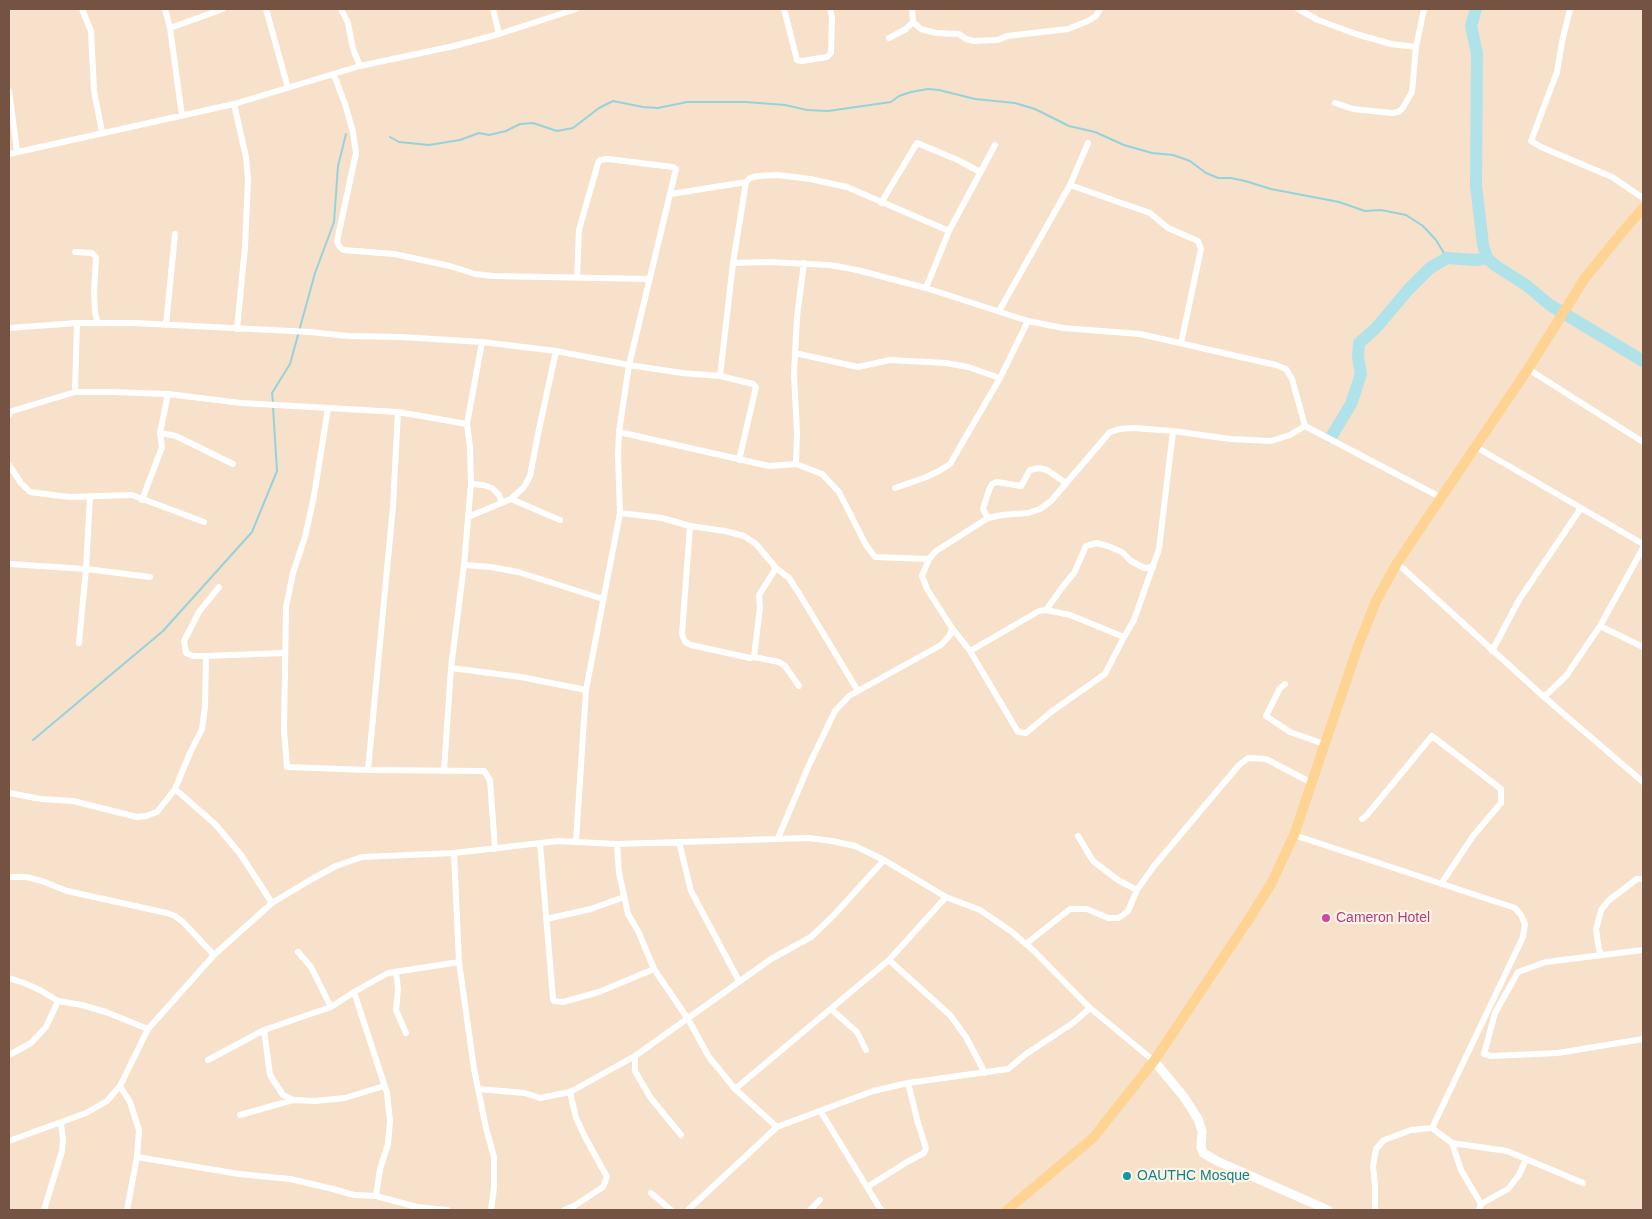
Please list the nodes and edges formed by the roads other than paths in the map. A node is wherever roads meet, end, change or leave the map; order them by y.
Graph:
1 (82, 9) edge
2 (166, 9) edge
3 (224, 9) edge
4 (266, 9) edge
5 (341, 9) edge
6 (493, 9) edge
7 (572, 9) edge
8 (784, 9) edge
9 (830, 9) edge
10 (912, 9) edge
11 (1100, 9) edge
12 (1298, 9) edge
13 (1424, 9) edge
14 (1570, 9) edge
15 (913, 22) junction
16 (170, 28) junction
17 (499, 34) junction
18 (888, 38) dead end
19 (1416, 47) junction
20 (360, 66) junction
21 (334, 75) junction
22 (288, 88) junction
23 (9, 90) edge
24 (1336, 103) dead end
25 (234, 104) junction
26 (182, 116) junction
27 (11, 127) edge
28 (102, 132) junction
29 (1088, 143) dead end
30 (995, 145) dead end
31 (17, 151) junction
32 (9, 154) edge
33 (980, 172) junction
34 (746, 182) junction
35 (1070, 185) junction
36 (671, 194) junction
37 (1643, 198) edge
38 (881, 203) junction
39 (1643, 208) edge
40 (949, 231) junction
41 (175, 234) dead end
42 (75, 252) dead end
43 (733, 263) junction
44 (804, 263) junction
45 (576, 278) junction
46 (650, 279) junction
47 (926, 288) junction
48 (999, 311) junction
49 (1028, 321) junction
50 (77, 323) junction
51 (98, 323) junction
52 (166, 325) junction
53 (9, 328) edge
54 (237, 329) junction
55 (482, 342) junction
56 (1181, 343) junction
57 (556, 351) junction
58 (795, 353) junction
59 (630, 365) junction
60 (1528, 369) junction
61 (720, 376) junction
62 (1000, 378) junction
63 (74, 392) junction
64 (168, 394) junction
65 (328, 408) junction
66 (398, 412) junction
67 (9, 415) edge
68 (467, 424) junction
69 (1305, 426) junction
70 (1173, 431) junction
71 (619, 432) junction
72 (160, 433) junction
73 (1643, 442) edge
74 (1476, 447) junction
75 (739, 460) junction
76 (233, 464) dead end
77 (796, 464) junction
78 (9, 465) edge
79 (1066, 483) junction
80 (471, 484) junction
81 (895, 488) dead end
82 (90, 496) junction
83 (1440, 497) junction
84 (511, 499) junction
85 (142, 500) junction
86 (502, 503) junction
87 (1581, 508) junction
88 (620, 513) junction
89 (468, 517) junction
90 (988, 518) junction
91 (560, 520) dead end
92 (204, 522) dead end
93 (690, 526) junction
94 (1643, 544) edge
95 (1643, 548) edge
96 (929, 559) junction
97 (1396, 563) junction
98 (9, 564) edge
99 (464, 565) junction
100 (1153, 567) junction
101 (776, 568) junction
102 (86, 569) junction
103 (150, 576) dead end
104 (219, 587) dead end
105 (604, 599) junction
106 (1046, 610) junction
107 (1600, 626) junction
108 (952, 628) junction
109 (1124, 637) junction
110 (79, 643) dead end
111 (1643, 646) edge
112 (970, 651) junction
113 (1492, 651) junction
114 (284, 653) junction
115 (206, 656) junction
116 (754, 657) junction
117 (451, 668) junction
118 (1285, 684) dead end
119 (799, 686) dead end
120 (586, 690) junction
121 (858, 691) junction
122 (1544, 697) junction
123 (1324, 744) junction
124 (368, 770) junction
125 (444, 770) junction
126 (1643, 782) edge
127 (1312, 783) junction
128 (175, 789) junction
129 (9, 793) edge
130 (1362, 819) dead end
131 (1294, 835) junction
132 (1078, 836) dead end
133 (778, 838) junction
134 (576, 841) junction
135 (679, 842) junction
136 (540, 843) junction
137 (617, 844) junction
138 (496, 849) junction
139 (454, 853) junction
140 (884, 860) junction
141 (9, 877) edge
142 (1643, 880) edge
143 (1441, 884) junction
144 (1137, 890) junction
145 (624, 897) junction
146 (946, 897) junction
147 (272, 903) junction
148 (546, 919) junction
149 (1027, 943) junction
150 (1643, 950) edge
151 (298, 952) dead end
152 (214, 955) junction
153 (1601, 955) junction
154 (889, 960) junction
155 (459, 962) junction
156 (654, 969) junction
157 (396, 972) junction
158 (9, 978) edge
159 (739, 981) junction
160 (354, 992) junction
161 (58, 1001) junction
162 (331, 1007) junction
163 (1090, 1008) junction
164 (831, 1009) junction
165 (688, 1019) junction
166 (148, 1029) junction
167 (264, 1030) junction
168 (406, 1033) dead end
169 (1643, 1039) edge
170 (866, 1050) dead end
171 (9, 1054) edge
172 (635, 1056) junction
173 (208, 1060) dead end
174 (1154, 1061) junction
175 (985, 1073) junction
176 (908, 1083) junction
177 (120, 1086) junction
178 (384, 1086) junction
179 (478, 1089) junction
180 (735, 1089) junction
181 (570, 1092) junction
182 (293, 1100) junction
183 (821, 1112) junction
184 (240, 1115) dead end
185 (61, 1123) junction
186 (777, 1126) junction
187 (1432, 1128) junction
188 (681, 1135) dead end
189 (9, 1141) edge
190 (1452, 1143) junction
191 (137, 1158) junction
192 (1526, 1159) junction
193 (1583, 1183) dead end
194 (867, 1186) junction
195 (651, 1193) dead end
196 (376, 1196) junction
197 (820, 1200) dead end
198 (1480, 1207) edge
199 (44, 1210) edge
200 (127, 1210) edge
201 (447, 1210) edge
202 (491, 1210) edge
203 (564, 1210) edge
204 (671, 1210) edge
205 (688, 1210) edge
206 (810, 1210) edge
207 (881, 1210) edge
208 (1007, 1210) edge
209 (1328, 1210) edge
210 (1375, 1210) edge

1 - 28 street
2 - 16 street
3 - 16 street
4 - 22 street
5 - 20 street
6 - 17 street
7 - 17 street
8 - 9 street
10 - 15 street
11 - 15 street
12 - 19 street
13 - 19 street
14 - 37 street
15 - 18 street
16 - 26 street
17 - 20 street
19 - 24 street
20 - 21 street
21 - 22 street
21 - 45 street
22 - 25 street
23 - 27 street
25 - 26 street
25 - 54 street
26 - 28 street
27 - 31 street
28 - 31 street
29 - 35 street
30 - 33 street
31 - 32 street
33 - 38 street
33 - 40 street
34 - 36 street
34 - 38 street
34 - 43 street
35 - 48 street
35 - 56 street
36 - 45 street
36 - 46 street
38 - 40 street
39 - 60 main road
40 - 47 street
41 - 52 street
42 - 51 street
43 - 44 street
43 - 61 street
44 - 47 street
44 - 58 street
45 - 46 street
46 - 59 street
47 - 48 street
48 - 49 street
49 - 56 street
49 - 62 street
50 - 51 street
50 - 53 street
50 - 63 street
51 - 52 street
52 - 54 street
54 - 55 street
55 - 57 street
55 - 68 street
56 - 69 street
57 - 59 street
57 - 84 street
58 - 62 street
58 - 77 street
59 - 61 street
59 - 71 street
60 - 73 street
60 - 74 main road
61 - 75 street
62 - 81 street
63 - 64 street
63 - 67 street
64 - 65 street
64 - 72 street
65 - 66 street
65 - 114 street
66 - 68 street
66 - 124 street
68 - 80 street
69 - 70 street
69 - 83 street
70 - 79 street
70 - 100 street
71 - 75 street
71 - 88 street
72 - 76 street
72 - 85 street
74 - 83 main road
74 - 87 street
75 - 77 street
77 - 96 street
78 - 82 street
79 - 90 street
79 - 90 street
80 - 86 street
80 - 89 street
82 - 85 street
82 - 102 street
83 - 97 main road
84 - 86 street
84 - 91 street
85 - 92 street
86 - 89 street
87 - 94 street
87 - 113 street
88 - 93 street
88 - 105 street
89 - 99 street
90 - 96 street
93 - 101 street
93 - 116 street
95 - 107 street
96 - 108 street
97 - 113 street
97 - 123 main road
98 - 102 street
99 - 105 street
99 - 117 street
100 - 106 street
100 - 109 street
101 - 116 street
101 - 121 street
102 - 103 street
102 - 110 street
104 - 115 street
105 - 120 street
106 - 109 street
106 - 112 street
107 - 111 street
107 - 122 street
108 - 112 street
108 - 121 street
109 - 112 street
113 - 122 street
114 - 115 street
114 - 124 street
115 - 128 street
116 - 119 street
117 - 120 street
117 - 125 street
118 - 123 street
120 - 134 street
121 - 133 street
122 - 126 street
123 - 127 main road
124 - 125 street
125 - 138 street
127 - 131 main road
127 - 144 street
128 - 129 street
128 - 147 street
130 - 143 street
131 - 143 street
131 - 174 main road
132 - 144 street
133 - 135 street
133 - 140 street
134 - 136 street
134 - 137 street
135 - 137 street
135 - 159 street
136 - 138 street
136 - 148 street
137 - 145 street
138 - 139 street
139 - 147 street
139 - 155 street
140 - 146 street
140 - 159 street
141 - 152 street
142 - 153 street
143 - 187 street
144 - 149 street
145 - 148 street
145 - 156 street
146 - 149 street
146 - 154 street
147 - 152 street
148 - 156 street
149 - 163 street
150 - 153 street
151 - 162 street
152 - 166 street
153 - 169 street
154 - 164 street
154 - 175 street
155 - 157 street
155 - 179 street
156 - 165 street
157 - 160 street
157 - 168 street
158 - 161 street
159 - 165 street
160 - 162 street
160 - 178 street
161 - 166 street
161 - 171 street
162 - 167 street
163 - 174 street
163 - 175 street
164 - 170 street
164 - 180 street
165 - 172 street
165 - 180 street
166 - 177 street
167 - 173 street
167 - 182 street
172 - 181 street
172 - 188 street
174 - 208 main road
174 - 209 street
175 - 176 street
176 - 183 street
176 - 194 street
177 - 185 street
177 - 191 street
178 - 182 street
178 - 196 street
179 - 181 street
179 - 202 street
180 - 186 street
181 - 203 street
182 - 184 street
183 - 186 street
183 - 194 street
185 - 189 street
185 - 199 street
186 - 205 street
187 - 190 street
187 - 210 street
190 - 192 street
190 - 198 street
191 - 196 street
191 - 200 street
192 - 193 street
192 - 198 street
194 - 207 street
195 - 204 street
196 - 201 street
197 - 206 street

